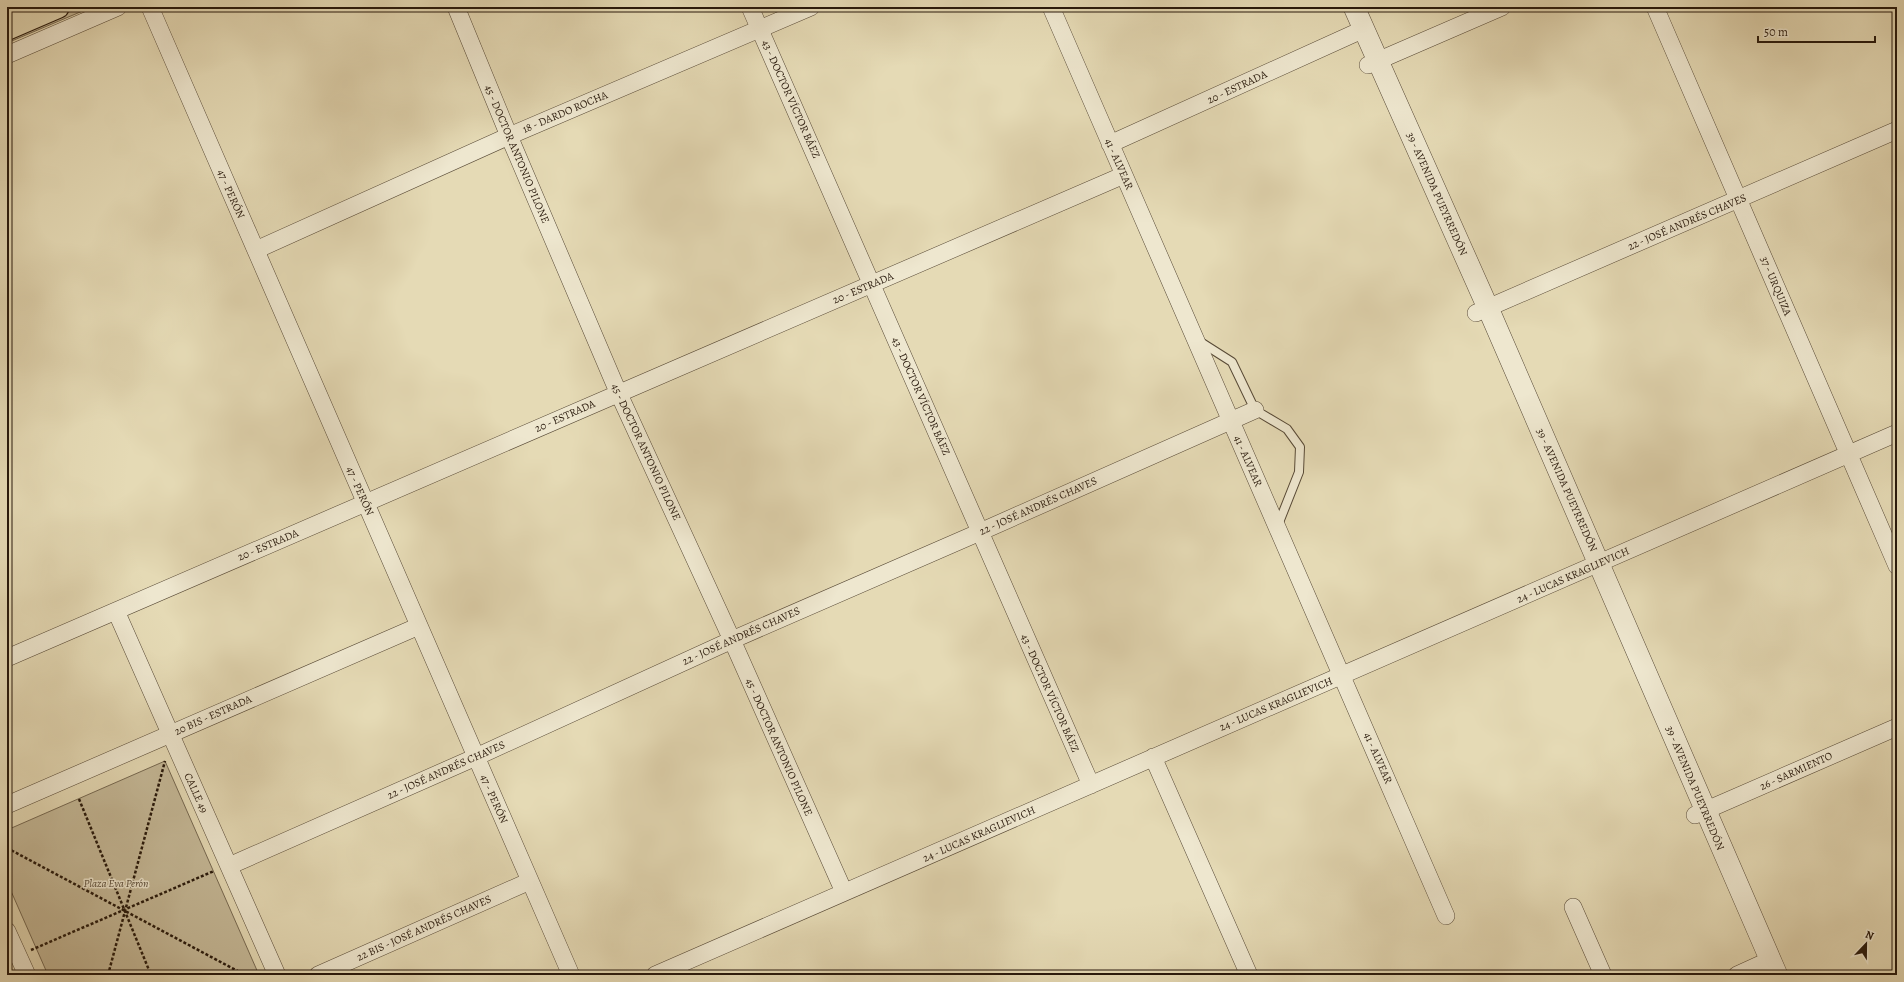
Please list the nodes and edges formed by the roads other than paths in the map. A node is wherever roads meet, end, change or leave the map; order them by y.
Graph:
1 (11, 7) edge
2 (58, 7) edge
3 (118, 7) edge
4 (150, 7) edge
5 (456, 7) edge
6 (750, 7) edge
7 (811, 7) edge
8 (1051, 7) edge
9 (1343, 7) edge
10 (1354, 7) edge
11 (1502, 7) edge
12 (1655, 7) edge
13 (7, 9) edge
14 (760, 28) junction
15 (7, 29) edge
16 (1359, 31) junction
17 (7, 55) edge
18 (1373, 63) junction
19 (1897, 130) edge
20 (509, 136) junction
21 (1110, 144) junction
22 (1124, 176) junction
23 (1738, 199) junction
24 (256, 250) junction
25 (872, 284) junction
26 (1482, 311) junction
27 (1195, 338) junction
28 (618, 392) junction
29 (1255, 410) junction
30 (1231, 421) junction
31 (1897, 434) edge
32 (1849, 454) junction
33 (366, 503) junction
34 (1277, 527) junction
35 (980, 532) junction
36 (1593, 566) junction
37 (1897, 566) edge
38 (116, 610) junction
39 (419, 626) junction
40 (732, 640) junction
41 (7, 658) edge
42 (1342, 675) junction
43 (1897, 727) edge
44 (170, 734) junction
45 (476, 757) junction
46 (1153, 757) junction
47 (1090, 785) junction
48 (7, 805) edge
49 (1700, 813) junction
50 (229, 866) junction
51 (530, 881) junction
52 (844, 892) junction
53 (1573, 907) dead end
54 (1446, 916) dead end
55 (7, 930) edge
56 (13, 959) edge
57 (1768, 969) edge
58 (27, 975) edge
59 (277, 975) edge
60 (318, 975) edge
61 (571, 975) edge
62 (655, 975) edge
63 (1249, 975) edge
64 (1603, 975) edge
65 (1737, 975) edge

1 - 13 main road
2 - 15 main road
3 - 17 street
4 - 24 street, 47 - PERÓN
5 - 20 street, 45 - DOCTOR ANTONIO PILONE
6 - 14 street, 43 - DOCTOR VÍCTOR BÁEZ
7 - 14 street, 18 - DARDO ROCHA
8 - 21 street, 41 - ALVEAR
9 - 16 street, 39 - AVENIDA PUEYRREDÓN
10 - 16 street, 39 - AVENIDA PUEYRREDÓN
11 - 18 street
12 - 23 street, 37 - URQUIZA
14 - 20 street, 18 - DARDO ROCHA
14 - 25 street, 43 - DOCTOR VÍCTOR BÁEZ
16 - 18 street, 39 - AVENIDA PUEYRREDÓN
16 - 21 street, 20 - ESTRADA
18 - 26 street, 39 - AVENIDA PUEYRREDÓN
19 - 23 street, 22 - JOSÉ ANDRÉS CHAVES
20 - 24 street, 18 - DARDO ROCHA
20 - 28 street, 45 - DOCTOR ANTONIO PILONE
21 - 22 street, 41 - ALVEAR
22 - 25 street, 20 - ESTRADA
22 - 27 street, 41 - ALVEAR
23 - 26 street, 22 - JOSÉ ANDRÉS CHAVES
23 - 32 street, 37 - URQUIZA
24 - 33 street, 47 - PERÓN
25 - 28 street, 20 - ESTRADA
25 - 35 street, 43 - DOCTOR VÍCTOR BÁEZ
26 - 36 street, 39 - AVENIDA PUEYRREDÓN
27 - 29 lane
27 - 30 street, 41 - ALVEAR
28 - 33 street, 20 - ESTRADA
28 - 40 street, 45 - DOCTOR ANTONIO PILONE
29 - 30 street, 22 - JOSÉ ANDRÉS CHAVES
29 - 34 lane
30 - 34 street, 41 - ALVEAR
30 - 35 street, 22 - JOSÉ ANDRÉS CHAVES
31 - 32 street, 24 - LUCAS KRAGLIEVICH
32 - 36 street, 24 - LUCAS KRAGLIEVICH
32 - 37 street, 37 - URQUIZA
33 - 38 street, 20 - ESTRADA
33 - 39 street, 47 - PERÓN
34 - 42 street, 41 - ALVEAR
35 - 40 street, 22 - JOSÉ ANDRÉS CHAVES
35 - 47 street, 43 - DOCTOR VÍCTOR BÁEZ
36 - 42 street, 24 - LUCAS KRAGLIEVICH
36 - 49 street, 39 - AVENIDA PUEYRREDÓN
38 - 41 street, 20 - ESTRADA
38 - 44 street, CALLE 49
39 - 44 street, 20 BIS - ESTRADA
39 - 45 street, 47 - PERÓN
40 - 45 street, 22 - JOSÉ ANDRÉS CHAVES
40 - 52 street, 45 - DOCTOR ANTONIO PILONE
42 - 46 street, 24 - LUCAS KRAGLIEVICH
42 - 54 street, 41 - ALVEAR
43 - 49 street, 26 - SARMIENTO
44 - 48 street, 20 BIS - ESTRADA
44 - 50 street, CALLE 49
45 - 50 street, 22 - JOSÉ ANDRÉS CHAVES
45 - 51 street, 47 - PERÓN
46 - 47 street, 24 - LUCAS KRAGLIEVICH
46 - 63 street
47 - 52 street, 24 - LUCAS KRAGLIEVICH
49 - 57 street, 39 - AVENIDA PUEYRREDÓN
50 - 59 street, CALLE 49
51 - 60 street, 22 BIS - JOSÉ ANDRÉS CHAVES
51 - 61 street, 47 - PERÓN
52 - 62 street, 24 - LUCAS KRAGLIEVICH
53 - 64 street
55 - 56 street
56 - 58 street
57 - 65 street

